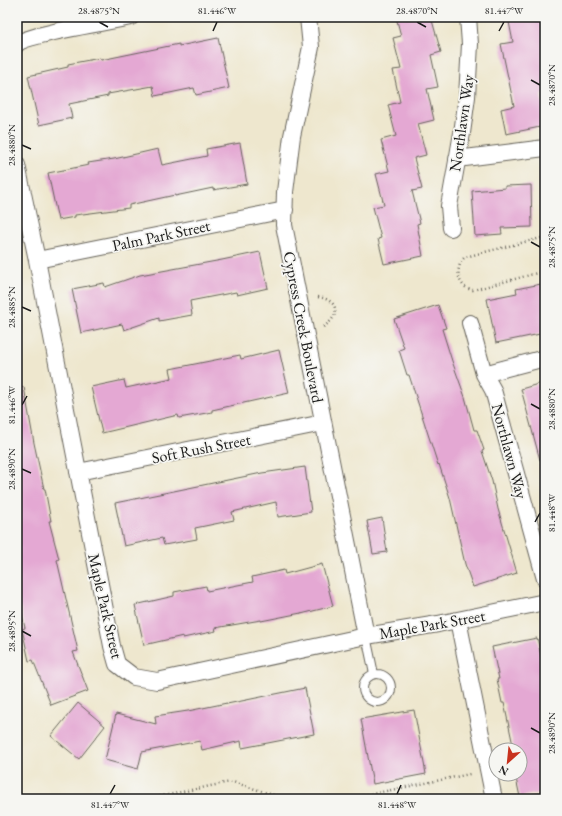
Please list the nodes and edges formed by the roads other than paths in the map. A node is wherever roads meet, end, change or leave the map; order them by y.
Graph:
1 (131, 17) edge
2 (308, 17) edge
3 (468, 17) edge
4 (17, 44) edge
5 (545, 148) edge
6 (458, 159) junction
7 (17, 165) edge
8 (285, 210) junction
9 (451, 228) dead end
10 (37, 260) junction
11 (470, 323) dead end
12 (545, 358) edge
13 (484, 374) junction
14 (323, 423) junction
15 (78, 472) junction
16 (545, 579) edge
17 (545, 602) edge
18 (458, 620) junction
19 (366, 636) junction
20 (374, 674) dead end
21 (494, 799) edge

1 - 4 street
2 - 8 street, Cypress Creek Boulevard
3 - 6 street, Northlawn Way
5 - 6 street
6 - 9 street, Northlawn Way
7 - 10 street, Maple Park Street
8 - 10 street, Palm Park Street
8 - 14 street, Cypress Creek Boulevard
10 - 15 street, Maple Park Street
11 - 13 street, Northlawn Way
12 - 13 street
13 - 16 street, Northlawn Way
14 - 15 street, Soft Rush Street
14 - 19 street, Cypress Creek Boulevard
15 - 19 street, Maple Park Street
17 - 18 street, Maple Park Street
18 - 19 street, Maple Park Street
18 - 21 street
19 - 20 lane

